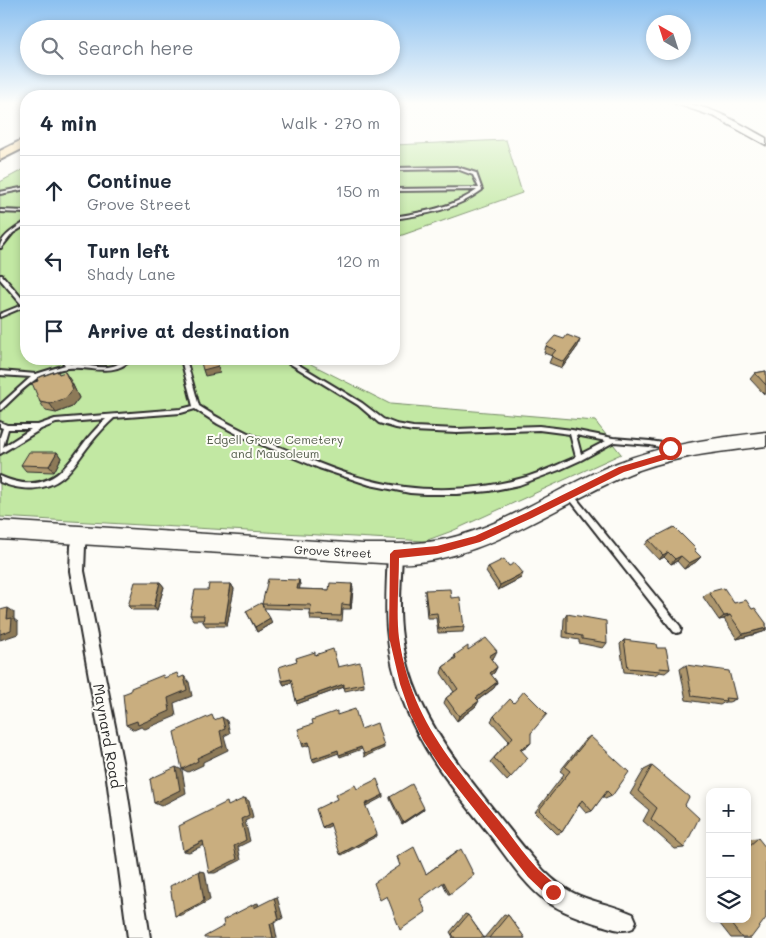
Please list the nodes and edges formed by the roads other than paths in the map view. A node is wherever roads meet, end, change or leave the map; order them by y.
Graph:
1 (17, 147) edge
2 (0, 156) edge
3 (400, 169) edge
4 (20, 189) edge
5 (481, 189) junction
6 (400, 190) edge
7 (0, 192) edge
8 (0, 211) edge
9 (20, 212) edge
10 (400, 217) edge
11 (20, 227) edge
12 (0, 247) edge
13 (0, 276) edge
14 (20, 299) edge
15 (20, 308) edge
16 (0, 316) edge
17 (72, 365) edge
18 (119, 365) edge
19 (184, 365) edge
20 (296, 365) edge
21 (69, 366) junction
22 (0, 373) edge
23 (36, 376) junction
24 (0, 408) edge
25 (196, 408) junction
26 (112, 416) junction
27 (3, 425) edge
28 (39, 427) junction
29 (572, 432) junction
30 (613, 440) junction
31 (766, 440) edge
32 (0, 446) edge
33 (0, 452) edge
34 (677, 453) junction
35 (579, 458) junction
36 (0, 479) edge
37 (570, 495) junction
38 (0, 530) edge
39 (81, 535) junction
40 (394, 554) junction
41 (677, 629) dead end
42 (626, 921) dead end
43 (139, 938) edge

1 - 2 highway
3 - 5 lane
4 - 7 lane
5 - 6 lane
5 - 10 lane
8 - 9 lane
11 - 12 lane
13 - 14 lane
15 - 16 lane
17 - 21 lane
18 - 21 lane
19 - 25 lane
20 - 29 lane
21 - 23 lane
22 - 23 lane
23 - 24 lane
25 - 26 lane
25 - 35 lane
26 - 28 lane
26 - 36 lane
27 - 28 lane
27 - 32 lane
28 - 33 lane
29 - 30 lane
29 - 35 lane
30 - 34 lane
30 - 35 lane
31 - 34 street, Grove Street
34 - 37 street, Grove Street
37 - 40 street, Grove Street
37 - 41 lane
38 - 39 street, Grove Street
39 - 40 street, Grove Street
39 - 43 street, Maynard Road
40 - 42 street

